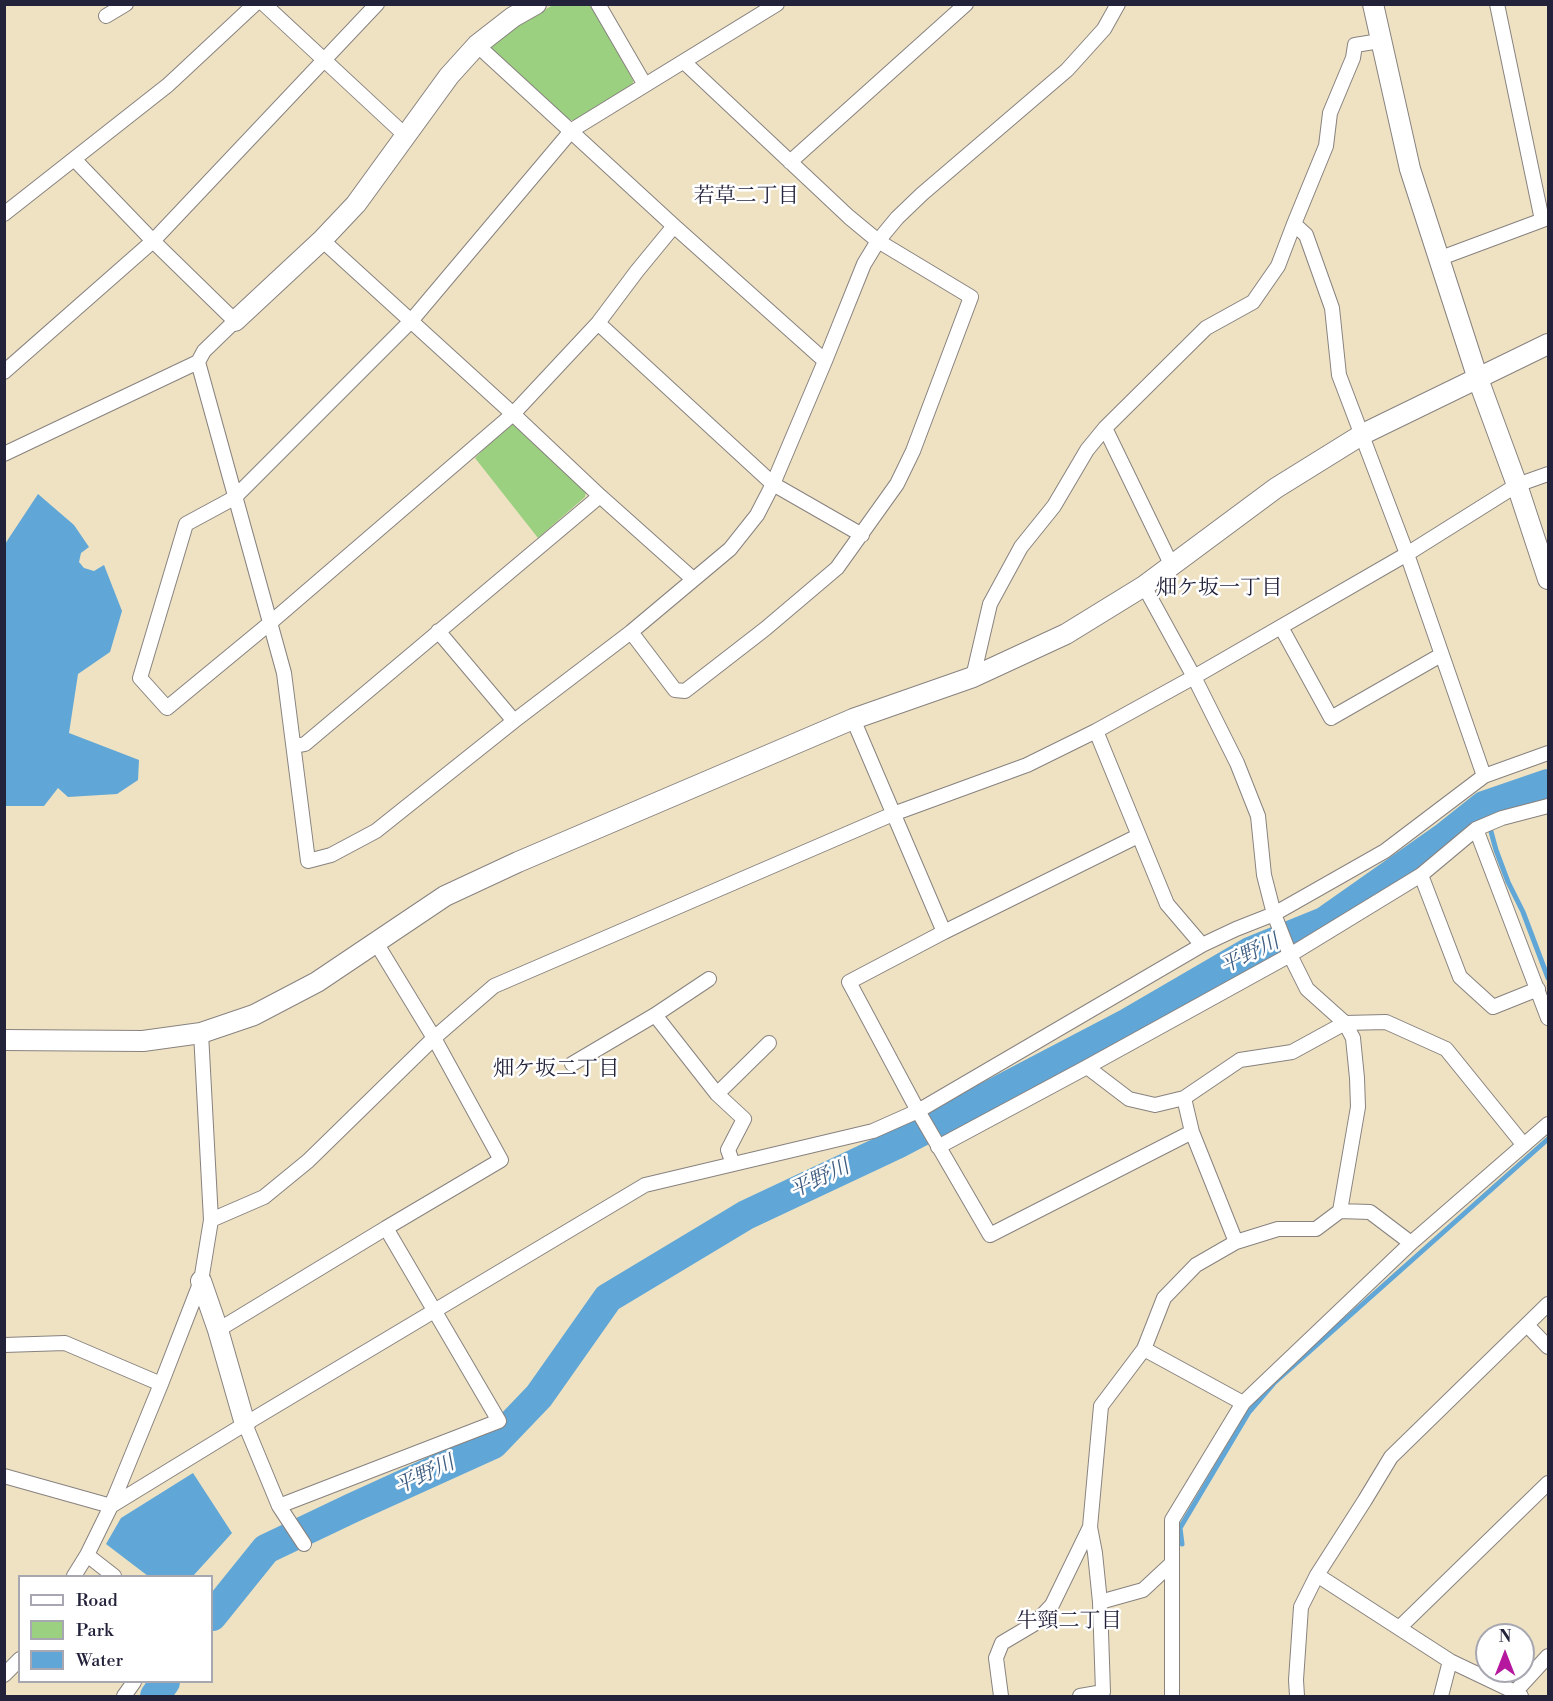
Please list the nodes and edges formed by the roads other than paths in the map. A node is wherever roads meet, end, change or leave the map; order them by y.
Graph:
1 (126, 4) edge
2 (255, 4) edge
3 (264, 4) edge
4 (377, 4) edge
5 (536, 4) edge
6 (597, 4) edge
7 (777, 4) edge
8 (966, 4) edge
9 (1118, 4) edge
10 (1373, 4) edge
11 (1497, 4) edge
12 (106, 16) dead end
13 (1380, 41) junction
14 (477, 45) junction
15 (324, 61) junction
16 (684, 62) junction
17 (645, 85) junction
18 (572, 130) junction
19 (406, 136) junction
20 (74, 159) junction
21 (790, 162) junction
22 (4, 214) edge
23 (1545, 219) edge
24 (1293, 224) junction
25 (674, 226) junction
26 (322, 240) junction
27 (153, 241) junction
28 (878, 241) junction
29 (1438, 259) junction
30 (235, 321) junction
31 (411, 321) junction
32 (598, 323) junction
33 (1548, 344) edge
34 (825, 361) junction
35 (198, 362) junction
36 (4, 372) edge
37 (1478, 379) junction
38 (513, 414) junction
39 (1104, 428) junction
40 (1363, 434) junction
41 (4, 454) edge
42 (1548, 474) edge
43 (773, 484) junction
44 (1517, 485) junction
45 (600, 496) junction
46 (234, 498) junction
47 (862, 535) junction
48 (1407, 554) junction
49 (1171, 564) junction
50 (693, 579) junction
51 (1548, 579) edge
52 (1144, 585) junction
53 (270, 623) junction
54 (1281, 627) junction
55 (438, 632) junction
56 (631, 632) junction
57 (1442, 655) junction
58 (973, 676) junction
59 (1194, 677) junction
60 (853, 719) junction
61 (514, 721) junction
62 (1096, 730) junction
63 (295, 746) junction
64 (1548, 753) edge
65 (1484, 777) junction
66 (1548, 806) edge
67 (893, 814) junction
68 (1476, 829) junction
69 (1138, 836) junction
70 (1421, 875) junction
71 (1275, 914) junction
72 (944, 932) junction
73 (375, 941) junction
74 (1202, 945) junction
75 (1290, 955) junction
76 (709, 979) dead end
77 (1538, 989) junction
78 (655, 1015) junction
79 (1548, 1018) edge
80 (1345, 1023) junction
81 (201, 1033) junction
82 (434, 1038) junction
83 (4, 1040) edge
84 (770, 1043) dead end
85 (572, 1064) dead end
86 (1087, 1067) junction
87 (717, 1094) junction
88 (1184, 1098) junction
89 (918, 1111) junction
90 (1548, 1124) edge
91 (1192, 1132) junction
92 (1523, 1144) junction
93 (939, 1147) junction
94 (733, 1164) junction
95 (1340, 1211) junction
96 (211, 1220) junction
97 (386, 1228) junction
98 (1236, 1242) junction
99 (1411, 1243) junction
100 (201, 1281) junction
101 (1548, 1304) edge
102 (433, 1311) junction
103 (1527, 1325) junction
104 (218, 1330) junction
105 (4, 1345) edge
106 (1548, 1347) edge
107 (1144, 1349) junction
108 (161, 1384) junction
109 (1243, 1403) junction
110 (245, 1424) junction
111 (4, 1476) edge
112 (1548, 1483) edge
113 (111, 1506) junction
114 (279, 1506) junction
115 (1090, 1527) junction
116 (304, 1544) dead end
117 (87, 1555) junction
118 (1172, 1563) junction
119 (75, 1575) edge
120 (113, 1575) edge
121 (1317, 1575) junction
122 (1100, 1602) junction
123 (1399, 1628) junction
124 (1548, 1656) edge
125 (18, 1661) edge
126 (1450, 1661) junction
127 (4, 1675) edge
128 (133, 1683) edge
129 (1103, 1694) edge
130 (1518, 1694) edge
131 (124, 1696) edge
132 (1001, 1696) edge
133 (1080, 1696) edge
134 (1172, 1696) edge
135 (1297, 1696) edge
136 (1441, 1696) edge

1 - 12 street
2 - 20 street
3 - 15 street
4 - 15 street
5 - 14 street
6 - 17 street
7 - 16 street
8 - 21 street
9 - 28 street
10 - 13 street
11 - 23 street
13 - 24 street
13 - 29 street
14 - 18 street
14 - 19 street
15 - 19 street
15 - 27 street
16 - 17 street
16 - 21 street
17 - 18 street
18 - 25 street
18 - 31 street
19 - 26 street
20 - 22 street
20 - 27 street
21 - 28 street
23 - 29 street
24 - 39 street
24 - 40 street
25 - 32 street
25 - 34 street
26 - 30 street
26 - 31 street
27 - 30 street
27 - 36 street
28 - 34 street
28 - 47 street
29 - 37 street
30 - 35 street
31 - 38 street
31 - 46 street
32 - 38 street
32 - 43 street
33 - 37 street
34 - 43 street
35 - 41 street
35 - 46 street
37 - 40 street
37 - 44 street
38 - 45 street
38 - 53 street
39 - 49 street
39 - 58 street
40 - 48 street
40 - 49 street
42 - 44 street
43 - 47 street
43 - 50 street
44 - 48 street
44 - 51 street
45 - 50 street
45 - 55 street
46 - 53 street
46 - 53 street
47 - 56 street
48 - 54 street
48 - 57 street
49 - 52 street
50 - 56 street
52 - 58 street
52 - 59 street
53 - 63 street
54 - 57 street
54 - 59 street
55 - 61 street
55 - 63 street
56 - 61 street
57 - 65 street
58 - 60 street
59 - 62 street
59 - 71 street
60 - 67 street
60 - 73 street
61 - 63 street
62 - 67 street
62 - 69 street
64 - 65 street
65 - 71 street
66 - 68 street
67 - 72 street
67 - 82 street
68 - 70 street
68 - 77 street
69 - 72 street
69 - 74 street
70 - 75 street
70 - 77 street
71 - 74 street
71 - 75 street
72 - 89 street
73 - 81 street
73 - 82 street
74 - 89 street
75 - 80 street
75 - 86 street
76 - 78 street
77 - 79 street
78 - 85 street
78 - 87 street
80 - 88 street
80 - 92 street
80 - 95 street
81 - 83 street
81 - 96 street
82 - 96 street
82 - 97 street
84 - 87 street
86 - 88 street
86 - 93 street
87 - 94 street
88 - 91 street
89 - 93 street
89 - 94 street
90 - 92 street
91 - 93 street
91 - 98 street
92 - 99 street
94 - 102 street
95 - 98 street
95 - 99 street
96 - 100 street
97 - 102 street
97 - 104 street
98 - 107 street
99 - 109 street
100 - 104 street
100 - 108 street
101 - 103 street
102 - 110 street
102 - 114 street
103 - 106 street
103 - 121 street
104 - 110 street
105 - 108 street
107 - 109 street
107 - 115 street
108 - 113 street
109 - 118 street
110 - 113 street
110 - 114 street
111 - 113 street
112 - 123 street
113 - 117 street
114 - 116 street
115 - 122 street
115 - 132 street
117 - 119 street
117 - 120 street
118 - 122 street
118 - 134 street
121 - 123 street
121 - 135 street
122 - 129 street
123 - 126 street
124 - 130 street
125 - 127 street
126 - 130 street
126 - 136 street
128 - 131 street
129 - 133 street

